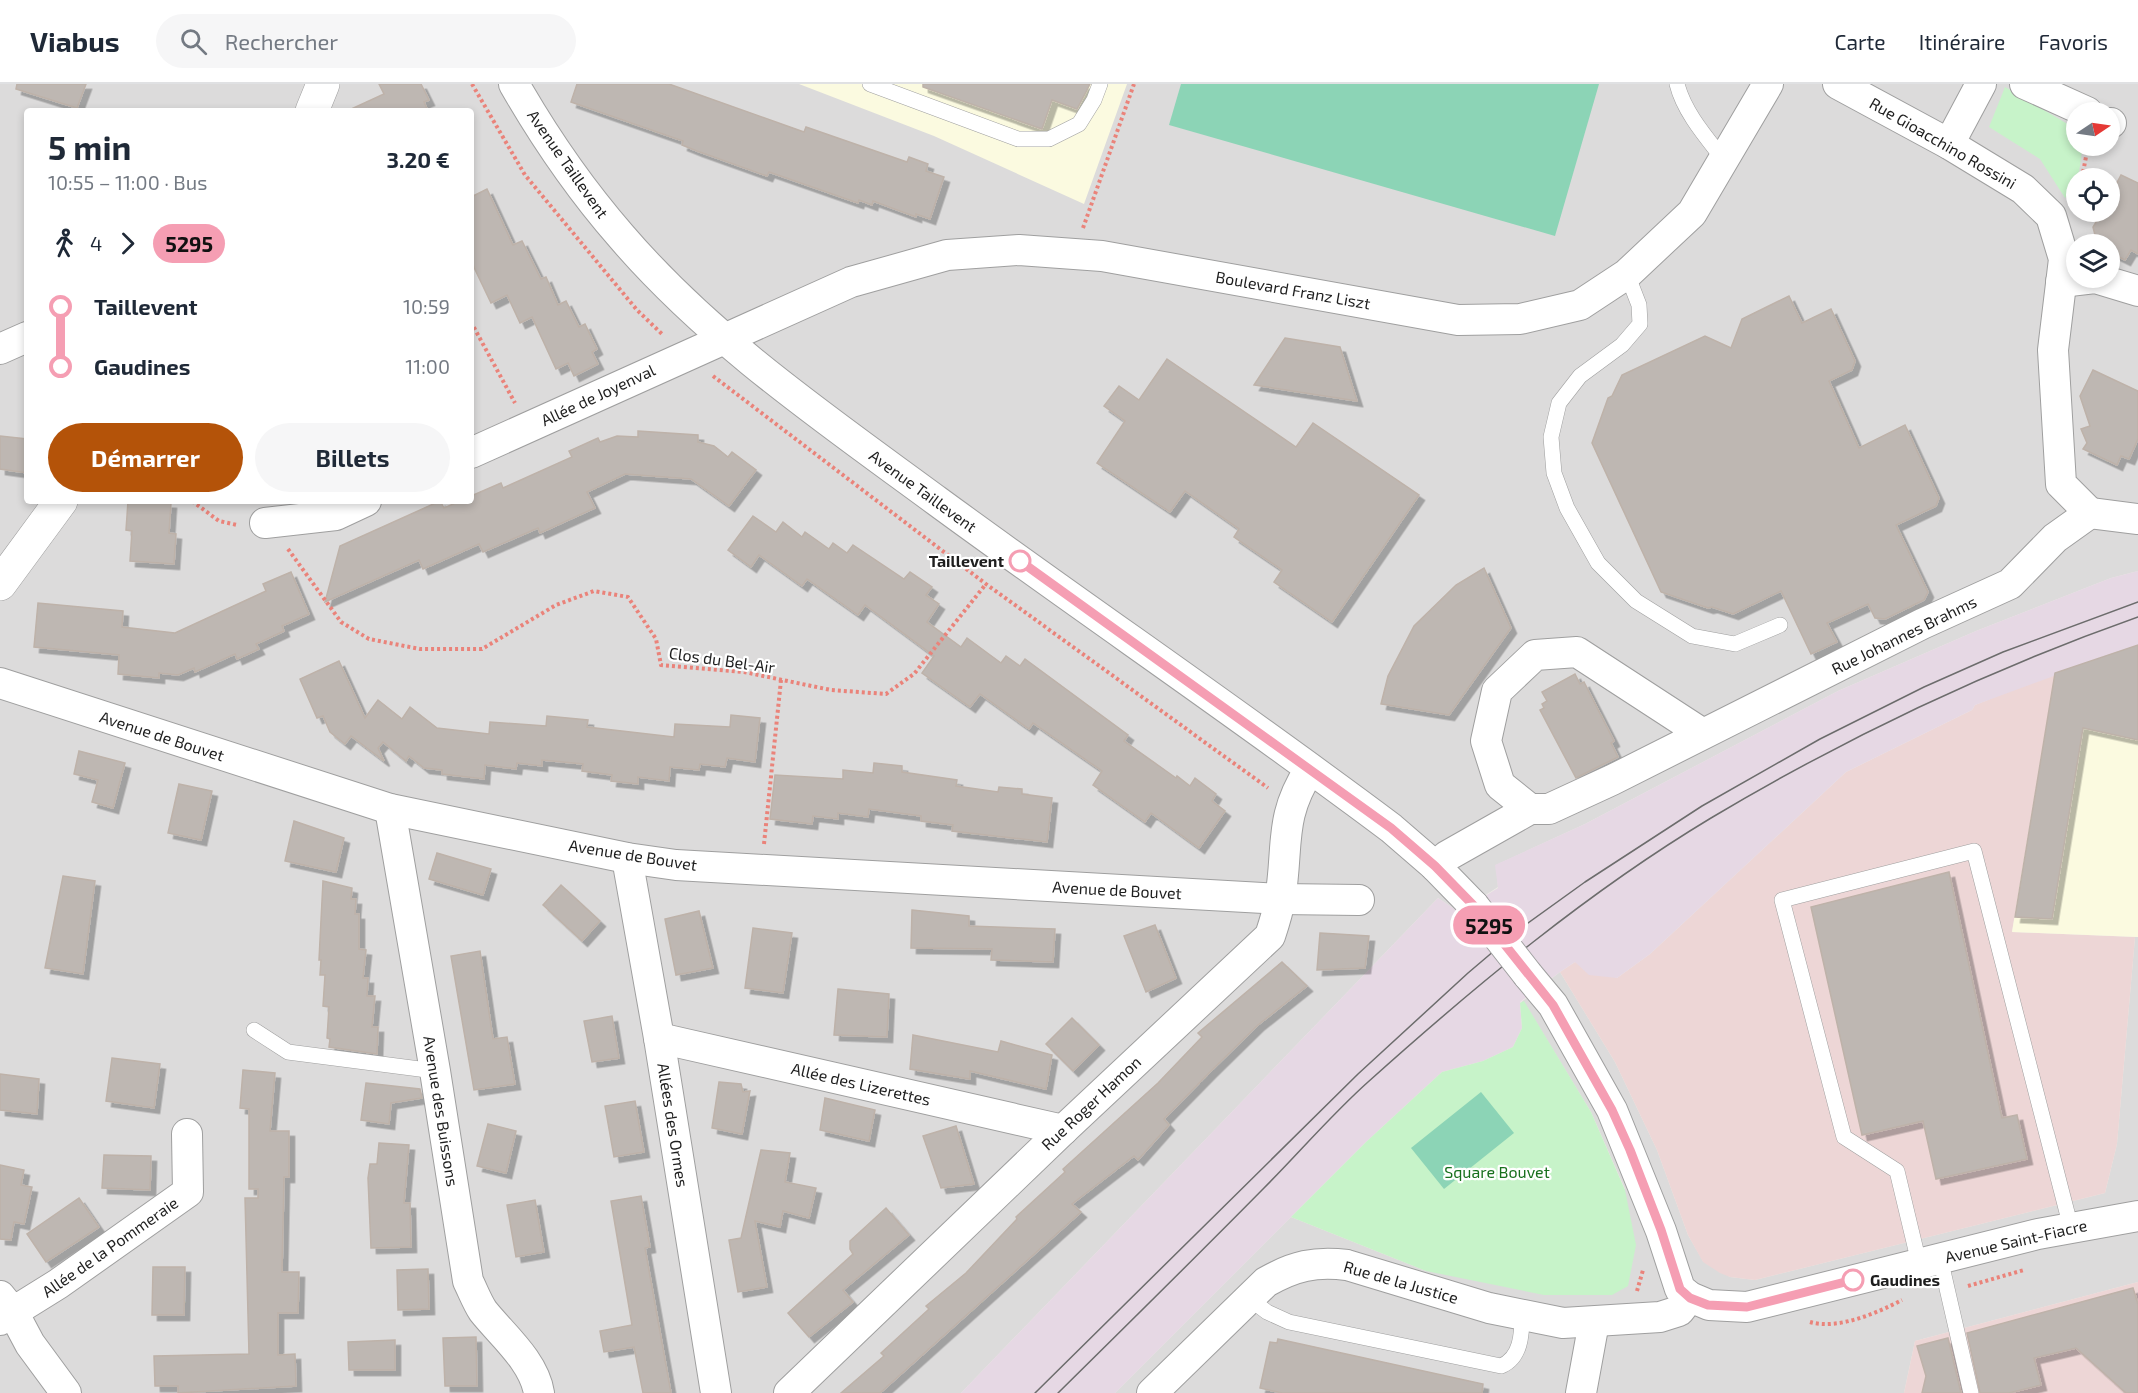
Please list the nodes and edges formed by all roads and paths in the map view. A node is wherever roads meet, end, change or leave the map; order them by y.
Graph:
1 (323, 84) edge
2 (472, 84) edge
3 (514, 84) edge
4 (870, 84) edge
5 (1100, 84) edge
6 (1134, 84) edge
7 (1677, 84) edge
8 (1768, 84) edge
9 (1838, 84) edge
10 (1981, 84) edge
11 (2025, 84) edge
12 (2066, 103) edge
13 (313, 108) edge
14 (1949, 144) junction
15 (1724, 160) junction
16 (1074, 254) junction
17 (1627, 274) junction
18 (2061, 282) junction
19 (2138, 291) edge
20 (474, 327) edge
21 (664, 336) dead end
22 (725, 337) junction
23 (24, 338) edge
24 (0, 349) edge
25 (712, 375) dead end
26 (528, 427) junction
27 (474, 452) edge
28 (59, 504) edge
29 (196, 504) edge
30 (360, 504) edge
31 (2090, 513) junction
32 (2138, 519) edge
33 (265, 523) junction
34 (0, 584) edge
35 (986, 585) junction
36 (1780, 625) dead end
37 (781, 680) junction
38 (0, 683) edge
39 (1703, 734) junction
40 (1310, 770) junction
41 (1271, 790) dead end
42 (390, 808) junction
43 (1530, 809) junction
44 (627, 858) junction
45 (1435, 866) junction
46 (762, 870) junction
47 (1280, 899) junction
48 (1359, 900) dead end
49 (254, 1030) dead end
50 (659, 1038) junction
51 (435, 1071) junction
52 (1063, 1130) junction
53 (187, 1134) dead end
54 (2138, 1216) edge
55 (2072, 1228) junction
56 (1929, 1261) junction
57 (1690, 1298) junction
58 (1250, 1299) junction
59 (4, 1309) edge
60 (1522, 1315) junction
61 (1594, 1322) junction
62 (66, 1393) edge
63 (539, 1393) edge
64 (716, 1393) edge
65 (789, 1393) edge
66 (1152, 1393) edge
67 (1581, 1393) edge
68 (1971, 1393) edge

1 - 13 street
2 - 21 path
3 - 22 street, Avenue Taillevent
4 - 5 lane
6 - 16 path
7 - 15 lane
8 - 15 street, Boulevard Franz Liszt
9 - 14 street, Rue Gioacchino Rossini
10 - 14 street
11 - 12 street
14 - 18 street, Rue Gioacchino Rossini
15 - 17 street, Boulevard Franz Liszt
16 - 17 street, Boulevard Franz Liszt
16 - 22 street, Boulevard Franz Liszt
17 - 36 lane
18 - 19 street
18 - 31 street, Rue Gioacchino Rossini
20 - 26 path
22 - 26 street, Allée de Joyenval
22 - 40 street, Avenue Taillevent
23 - 24 street
25 - 35 path
26 - 27 street, Allée de Joyenval
28 - 34 street
29 - 33 path
30 - 33 street
31 - 32 street
31 - 39 street, Rue Johannes Brahms
33 - 37 path, Clos du Bel-Air
35 - 37 path, Clos du Bel-Air
35 - 41 path
37 - 46 path
38 - 42 street, Avenue de Bouvet
39 - 43 street, Rue Johannes Brahms
39 - 43 street
40 - 45 street, Avenue Taillevent
40 - 47 street, Rue Roger Hamon
42 - 44 street, Avenue de Bouvet
42 - 51 street, Avenue des Buissons
43 - 45 street
44 - 46 street, Avenue de Bouvet
44 - 50 street, Allées des Ormes
45 - 57 street, Avenue Taillevent, bridge
46 - 47 street, Avenue de Bouvet
47 - 48 street, Avenue de Bouvet
47 - 52 street, Rue Roger Hamon
49 - 51 lane
50 - 52 street, Allée des Lizerettes
50 - 64 street, Allées des Ormes
51 - 63 street, Avenue des Buissons
52 - 65 street, Rue Roger Hamon
53 - 59 street, Allée de la Pommeraie
54 - 55 street, Avenue Saint-Fiacre
55 - 56 street, Avenue Saint-Fiacre
55 - 56 lane
56 - 57 street, Avenue Saint-Fiacre
56 - 68 lane
57 - 61 street, Rue de la Justice
58 - 60 street, Rue de la Justice
58 - 60 lane
58 - 66 street, Rue de la Justice
59 - 62 street
60 - 61 street, Rue de la Justice
61 - 67 street

